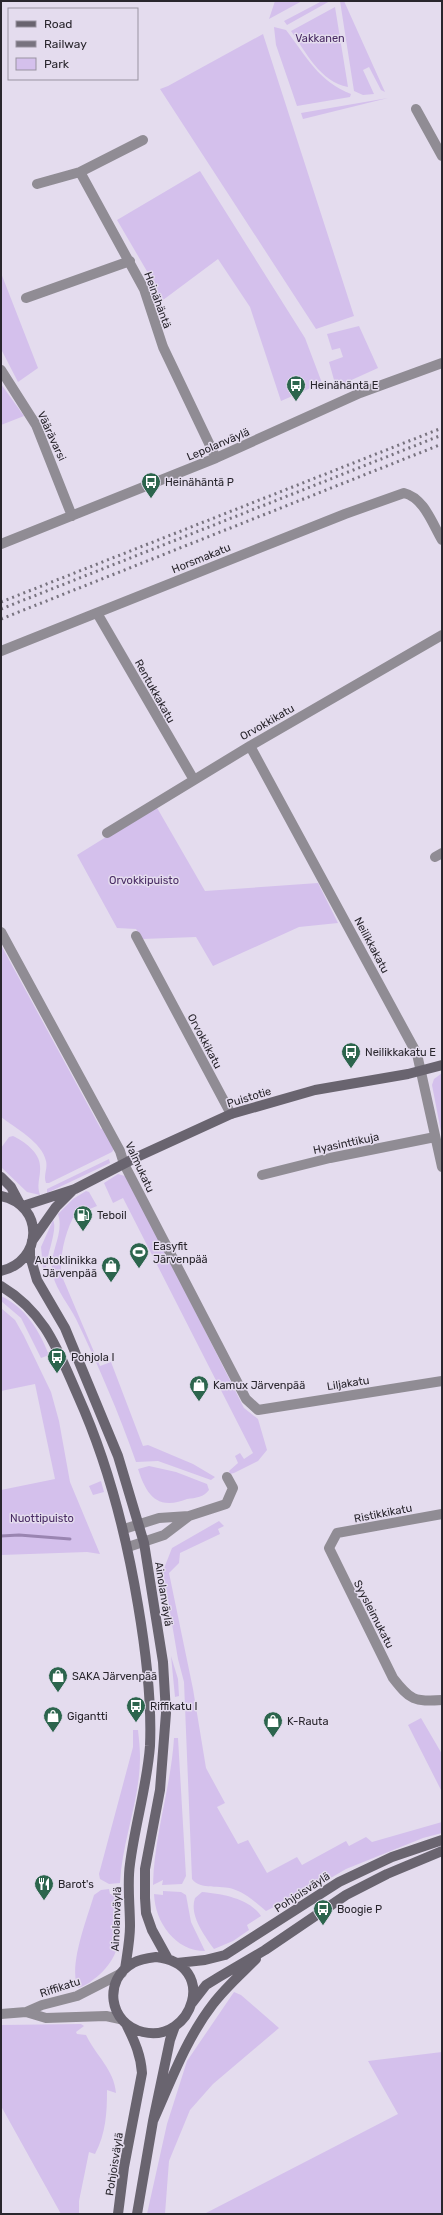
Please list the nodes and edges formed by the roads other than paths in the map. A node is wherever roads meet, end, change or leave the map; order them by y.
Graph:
1 (416, 109) dead end
2 (143, 140) dead end
3 (442, 156) edge
4 (80, 172) junction
5 (37, 184) dead end
6 (130, 261) junction
7 (26, 298) dead end
8 (442, 363) edge
9 (1, 370) edge
10 (216, 458) junction
11 (72, 516) junction
12 (442, 540) edge
13 (1, 544) edge
14 (97, 613) junction
15 (442, 635) edge
16 (1, 650) edge
17 (250, 746) junction
18 (194, 780) junction
19 (107, 833) dead end
20 (1, 932) edge
21 (136, 936) dead end
22 (442, 1065) edge
23 (420, 1072) junction
24 (231, 1114) junction
25 (435, 1137) junction
26 (124, 1164) junction
27 (442, 1167) edge
28 (262, 1175) dead end
29 (1, 1177) edge
30 (75, 1189) junction
31 (1, 1196) edge
32 (21, 1204) junction
33 (31, 1245) junction
34 (1, 1271) edge
35 (1, 1286) edge
36 (442, 1381) edge
37 (258, 1410) joint
38 (227, 1478) dead end
39 (442, 1514) edge
40 (189, 1516) junction
41 (139, 1524) junction
42 (124, 1529) junction
43 (332, 1541) joint
44 (144, 1542) junction
45 (128, 1547) junction
46 (442, 1700) edge
47 (442, 1840) edge
48 (442, 1850) edge
49 (265, 1950) junction
50 (172, 1961) junction
51 (124, 1971) junction
52 (192, 2003) junction
53 (26, 2012) junction
54 (1, 2014) edge
55 (123, 2022) junction
56 (175, 2026) junction
57 (153, 2121) junction
58 (118, 2214) edge
59 (137, 2214) edge

1 - 3 street
2 - 4 street
4 - 5 street
4 - 6 street, Heinähäntä
6 - 7 street
6 - 10 street, Heinähäntä
8 - 10 street, Lepolanväylä
9 - 11 street, Väärävarsi
10 - 11 street, Lepolanväylä
11 - 13 street, Lepolanväylä
12 - 14 street, Horsmakatu
14 - 16 street, Horsmakatu
14 - 18 street, Rentukkakatu
15 - 17 street, Orvokkikatu
17 - 18 street, Orvokkikatu
17 - 23 street, Neilikkakatu
18 - 19 street, Orvokkikatu
20 - 26 street, Valmukatu
21 - 24 street, Orvokkikatu
22 - 23 main road, Puistotie
23 - 24 main road, Puistotie
23 - 25 street, Neilikkakatu
24 - 26 main road, Puistotie
25 - 27 street, Neilikkakatu
25 - 28 street, Hyasinttikuja
26 - 30 main road, Puistotie
26 - 37 street, Valmukatu
29 - 32 main road
30 - 32 main road, Puistotie
30 - 33 main road, Puistotie
31 - 32 main road
32 - 33 main road, Ainolanväylä
33 - 34 main road, Puistotie
33 - 41 main road, Ainolanväylä
35 - 42 main road, Ainolanväylä
36 - 37 street, Liljakatu
38 - 40 street
39 - 43 street, Ristikkikatu
40 - 41 street
40 - 44 street
41 - 42 street
41 - 44 main road, Ainolanväylä
42 - 45 main road, Ainolanväylä
43 - 46 street, Syysleimukatu
44 - 45 street
44 - 50 main road, Ainolanväylä
45 - 51 main road, Ainolanväylä
47 - 50 main road, Pohjoisväylä
48 - 49 main road
49 - 52 main road
49 - 57 main road
50 - 51 main road
50 - 52 main road
51 - 53 street, Riffikatu
51 - 55 main road
52 - 56 main road
53 - 54 street, Riffikatu
53 - 55 street, Riffikatu
55 - 56 main road
55 - 58 main road, Pohjoisväylä
56 - 57 main road
57 - 59 main road

